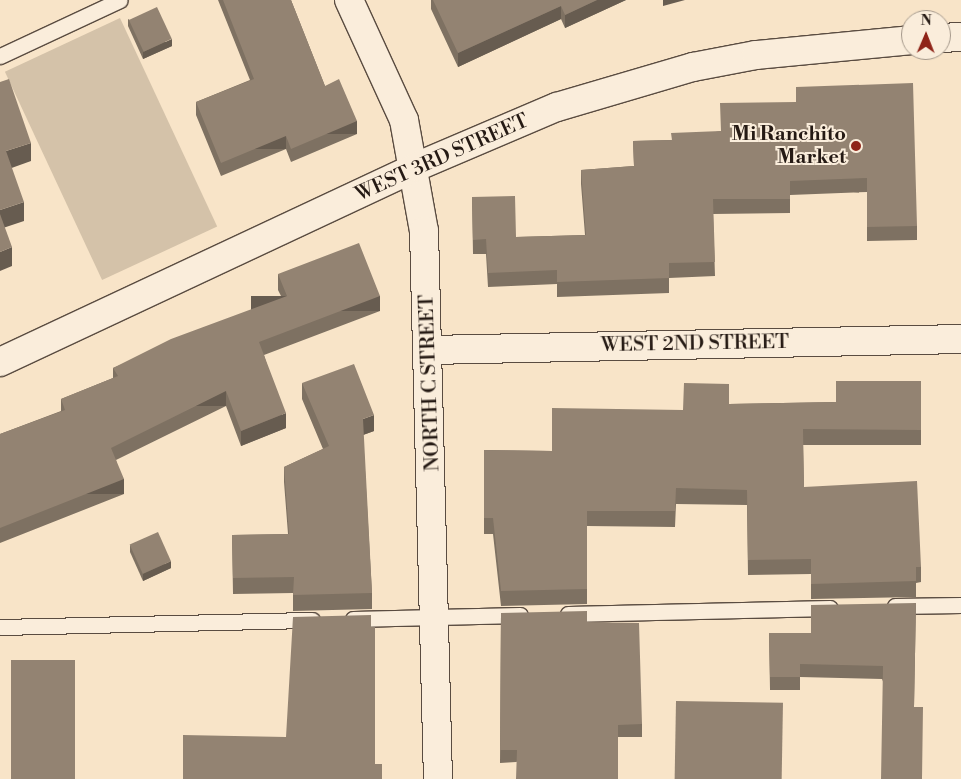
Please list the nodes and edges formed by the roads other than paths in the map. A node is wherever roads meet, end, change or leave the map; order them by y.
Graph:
1 (120, 0) edge
2 (349, 0) edge
3 (901, 41) edge
4 (0, 56) edge
5 (416, 168) junction
6 (961, 339) edge
7 (429, 350) junction
8 (0, 362) edge
9 (961, 605) edge
10 (882, 606) edge
11 (842, 607) edge
12 (555, 614) edge
13 (535, 615) edge
14 (436, 617) junction
15 (0, 627) edge
16 (438, 779) edge

1 - 4 lane
2 - 5 street, NORTH C STREET
3 - 5 street, WEST 3RD STREET
5 - 7 street, NORTH C STREET
5 - 8 street, WEST 3RD STREET
6 - 7 street, WEST 2ND STREET
7 - 14 street, NORTH C STREET
9 - 10 lane
11 - 12 lane
13 - 14 lane
14 - 15 lane
14 - 16 street, NORTH C STREET

